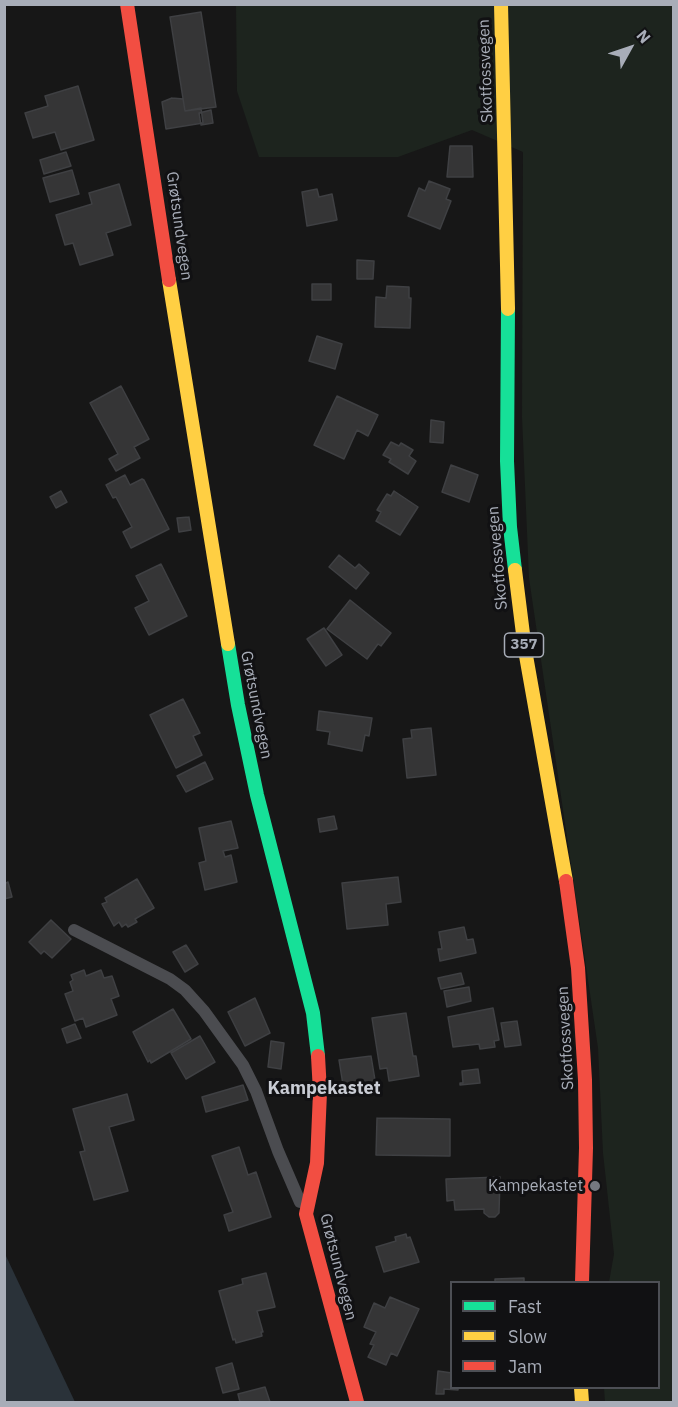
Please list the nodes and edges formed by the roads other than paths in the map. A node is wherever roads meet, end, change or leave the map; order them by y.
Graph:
1 (127, 4) edge
2 (501, 4) edge
3 (74, 930) dead end
4 (306, 1214) junction
5 (582, 1281) edge
6 (357, 1402) edge

1 - 4 street, Grøtsundvegen
2 - 5 street, Skotfossvegen / 357
3 - 4 lane
4 - 6 street, Grøtsundvegen

